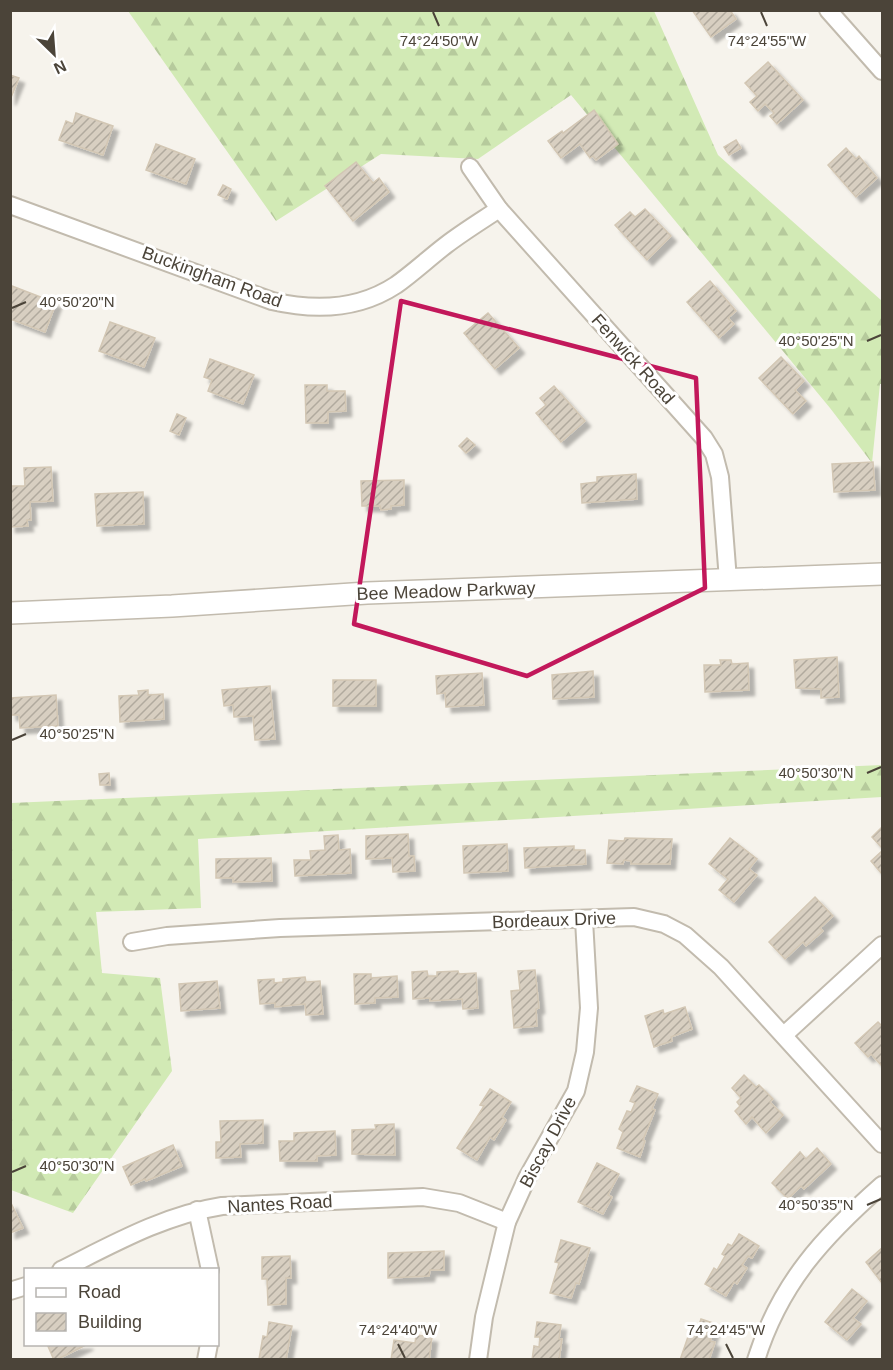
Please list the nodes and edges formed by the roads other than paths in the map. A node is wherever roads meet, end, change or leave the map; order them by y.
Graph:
1 (828, 10) edge
2 (882, 71) edge
3 (470, 166) dead end
4 (10, 205) edge
5 (499, 209) junction
6 (882, 574) edge
7 (728, 580) junction
8 (10, 613) edge
9 (584, 920) junction
10 (132, 942) dead end
11 (882, 945) edge
12 (784, 1035) junction
13 (882, 1144) edge
14 (882, 1185) edge
15 (197, 1210) junction
16 (507, 1222) junction
17 (63, 1268) edge
18 (210, 1268) edge
19 (478, 1359) edge
20 (756, 1359) edge

1 - 2 street
3 - 5 street, Fenwick Road
4 - 5 street, Buckingham Road
5 - 7 street, Fenwick Road
6 - 7 street, Bee Meadow Parkway
7 - 8 street, Bee Meadow Parkway
9 - 10 street, Bordeaux Drive
9 - 12 street, Bordeaux Drive
9 - 16 street, Biscay Drive
11 - 12 street
12 - 13 street, Bordeaux Drive
14 - 20 street
15 - 16 street, Nantes Road
15 - 17 street, Nantes Road
15 - 18 street
16 - 19 street, Biscay Drive

